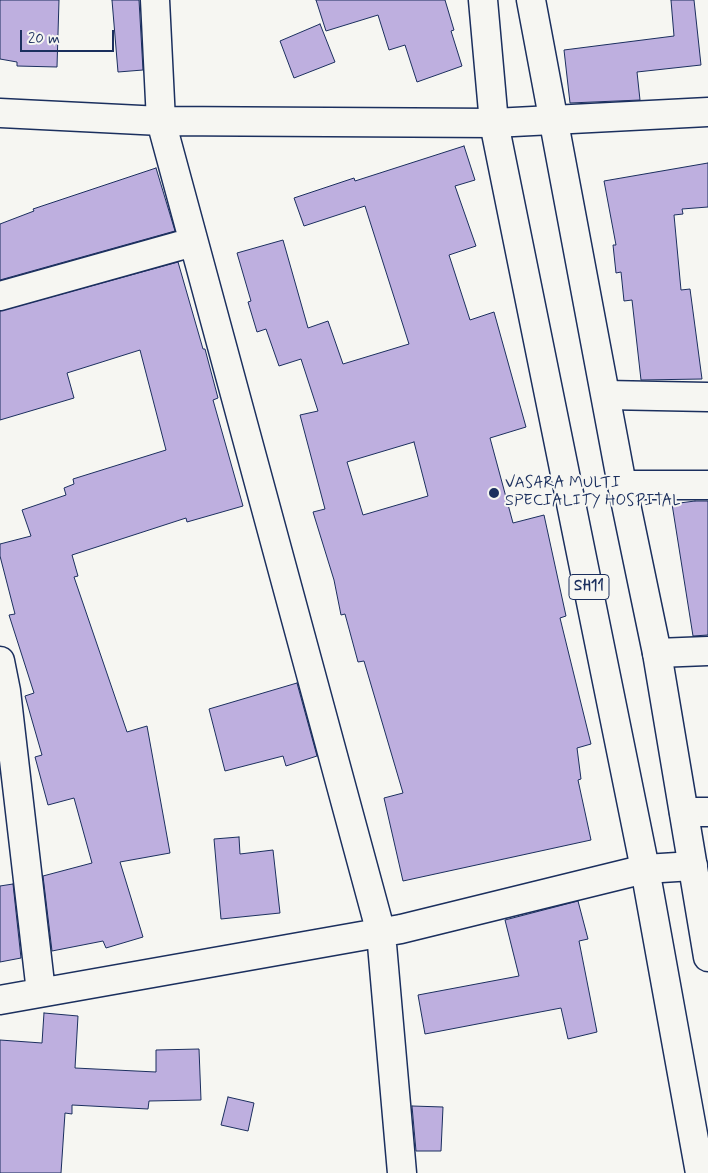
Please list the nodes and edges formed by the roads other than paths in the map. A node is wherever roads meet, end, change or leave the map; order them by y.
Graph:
1 (155, 0) edge
2 (483, 0) edge
3 (531, 0) edge
4 (708, 112) edge
5 (0, 113) edge
6 (160, 121) junction
7 (555, 121) junction
8 (494, 122) junction
9 (193, 242) junction
10 (0, 296) edge
11 (606, 395) junction
12 (708, 397) edge
13 (622, 485) junction
14 (708, 485) edge
15 (708, 651) edge
16 (657, 654) junction
17 (0, 661) edge
18 (696, 812) edge
19 (694, 866) junction
20 (645, 869) junction
21 (381, 933) junction
22 (708, 957) edge
23 (41, 992) junction
24 (0, 1000) edge
25 (402, 1173) edge
26 (700, 1173) edge

1 - 6 street
2 - 8 street, SH11
3 - 7 street
4 - 7 street
5 - 6 street
6 - 8 street
6 - 9 street
7 - 8 street
7 - 11 street
8 - 20 street, SH11
9 - 10 street
9 - 21 street
11 - 12 street
11 - 13 street
13 - 14 street
13 - 16 street
15 - 16 street
16 - 18 street
17 - 23 street
18 - 19 street
19 - 20 street
19 - 22 street
20 - 21 street
20 - 26 street, SH11
21 - 23 street
21 - 25 street
23 - 24 street

